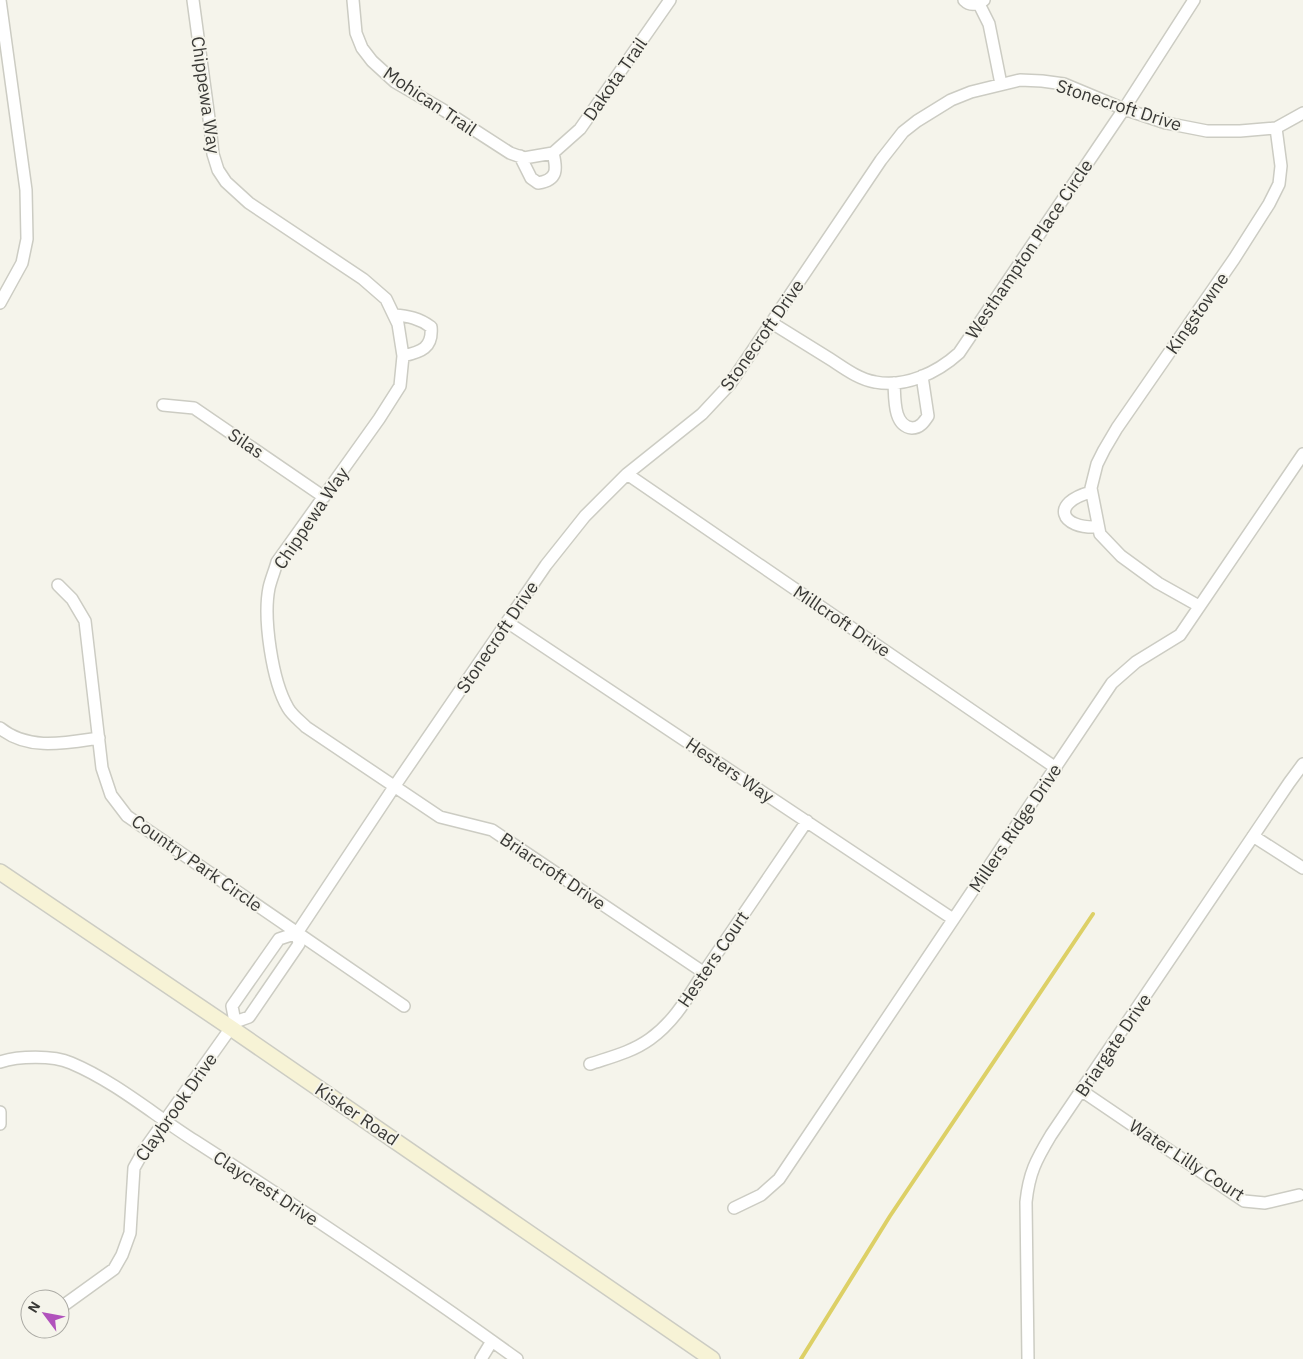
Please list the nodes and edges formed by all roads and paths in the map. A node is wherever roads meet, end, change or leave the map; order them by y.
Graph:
1 (0, 0) edge
2 (193, 0) edge
3 (353, 0) edge
4 (670, 0) edge
5 (964, 0) edge
6 (1194, 0) edge
7 (982, 2) edge
8 (1001, 84) junction
9 (1124, 109) junction
10 (1303, 113) edge
11 (1276, 128) junction
12 (553, 153) junction
13 (520, 156) junction
14 (0, 304) edge
15 (394, 315) junction
16 (772, 323) junction
17 (403, 356) junction
18 (922, 376) junction
19 (894, 383) junction
20 (163, 405) dead end
21 (1303, 454) edge
22 (627, 474) junction
23 (1092, 492) junction
24 (324, 497) junction
25 (1098, 527) junction
26 (58, 585) dead end
27 (1199, 606) junction
28 (507, 622) junction
29 (0, 728) edge
30 (99, 738) junction
31 (1303, 764) edge
32 (1056, 768) junction
33 (394, 787) junction
34 (807, 821) junction
35 (1253, 836) junction
36 (1303, 868) edge
37 (0, 872) edge
38 (953, 919) junction
39 (297, 933) junction
40 (703, 972) junction
41 (404, 1006) dead end
42 (233, 1025) junction
43 (0, 1062) edge
44 (590, 1064) dead end
45 (1082, 1091) junction
46 (0, 1112) edge
47 (165, 1122) junction
48 (0, 1124) edge
49 (1300, 1195) dead end
50 (734, 1208) dead end
51 (70, 1301) edge
52 (492, 1341) junction
53 (481, 1359) edge
54 (517, 1359) edge
55 (712, 1359) edge
56 (1028, 1359) edge

1 - 14 street
2 - 15 street, Chippewa Way
3 - 13 street, Mohican Trail
4 - 12 street, Dakota Trail
5 - 7 street
6 - 9 street, Westhampton Place Circle
7 - 8 street
8 - 9 street, Stonecroft Drive
8 - 16 street, Stonecroft Drive
9 - 11 street, Stonecroft Drive
9 - 18 street, Westhampton Place Circle
10 - 11 street, Stonecroft Drive
11 - 23 street, Kingstowne
12 - 13 street, Mohican Trail
12 - 13 street
15 - 17 street, Chippewa Way
15 - 17 street
16 - 19 street, Westhampton Place Circle
16 - 22 street, Stonecroft Drive
17 - 24 street, Chippewa Way
18 - 19 street, Westhampton Place Circle
18 - 19 street
20 - 24 street, Silas
21 - 27 street, Millers Ridge Drive
22 - 28 street, Stonecroft Drive
22 - 32 street, Millcroft Drive
23 - 25 street, Kingstowne
23 - 25 street
24 - 33 street, Chippewa Way
25 - 27 street, Kingstowne
26 - 30 street, Country Park Circle
27 - 32 street, Millers Ridge Drive
28 - 33 street, Stonecroft Drive
28 - 34 street, Hesters Way
29 - 30 street
30 - 39 street, Country Park Circle
31 - 35 street, Briargate Drive
32 - 38 street, Millers Ridge Drive
33 - 39 street, Stonecroft Drive
33 - 40 street, Briarcroft Drive
34 - 38 street, Hesters Way
34 - 40 street, Hesters Court
35 - 36 street
35 - 45 street, Briargate Drive
37 - 42 main road, Kisker Road
38 - 50 street, Millers Ridge Drive
39 - 41 street, Country Park Circle
39 - 42 street, Stonecroft Drive
39 - 42 street, Stonecroft Drive
40 - 44 street, Hesters Court
42 - 47 street, Claybrook Drive
42 - 55 main road, Kisker Road
43 - 47 street, Claycrest Drive
45 - 49 street, Water Lilly Court
45 - 56 street, Briargate Drive
46 - 48 street
47 - 51 street, Claybrook Drive
47 - 52 street, Claycrest Drive
52 - 53 street
52 - 54 street, Claycrest Drive

